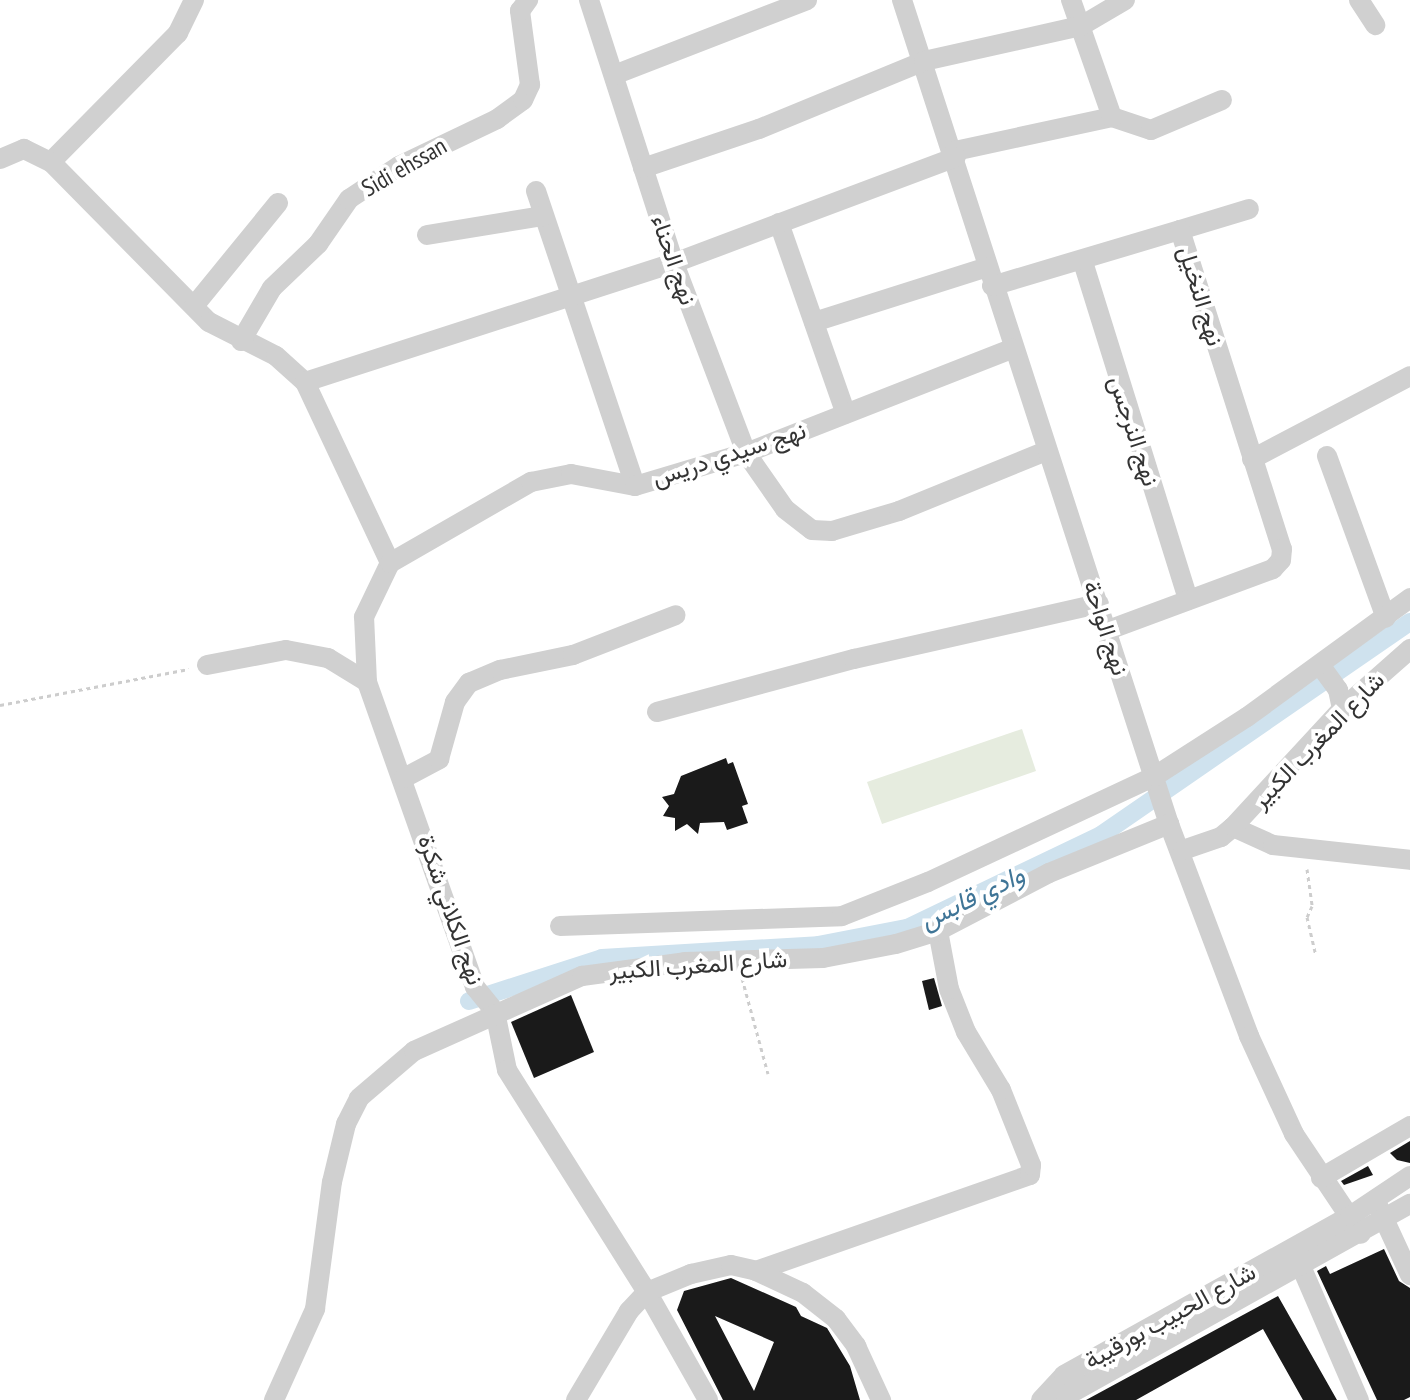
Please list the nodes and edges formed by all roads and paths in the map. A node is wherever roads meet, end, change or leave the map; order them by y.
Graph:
1 (194, 0) edge
2 (528, 0) edge
3 (589, 0) edge
4 (807, 0) edge
5 (902, 0) edge
6 (1071, 0) edge
7 (1125, 0) edge
8 (1359, 0) edge
9 (1375, 25) dead end
10 (1081, 26) junction
11 (924, 61) junction
12 (614, 75) junction
13 (1222, 100) dead end
14 (1112, 117) junction
15 (956, 154) junction
16 (0, 159) edge
17 (51, 162) junction
18 (643, 168) junction
19 (536, 191) dead end
20 (278, 203) dead end
21 (1249, 209) dead end
22 (543, 216) junction
23 (779, 223) junction
24 (1180, 230) junction
25 (427, 235) dead end
26 (1083, 262) junction
27 (674, 263) junction
28 (989, 277) junction
29 (570, 295) junction
30 (194, 306) junction
31 (814, 322) junction
32 (241, 341) junction
33 (1012, 349) junction
34 (1410, 376) edge
35 (305, 382) junction
36 (846, 414) junction
37 (1046, 451) junction
38 (746, 453) junction
39 (1327, 456) dead end
40 (1252, 459) junction
41 (635, 486) junction
42 (390, 563) junction
43 (1410, 598) edge
44 (1188, 600) junction
45 (1099, 604) junction
46 (676, 615) dead end
47 (1386, 618) junction
48 (1108, 630) junction
49 (1410, 649) edge
50 (207, 665) joint
51 (1320, 665) junction
52 (367, 682) junction
53 (0, 705) edge
54 (1342, 709) junction
55 (657, 712) dead end
56 (1155, 776) junction
57 (404, 778) junction
58 (1169, 824) junction
59 (1233, 827) junction
60 (1304, 849) junction
61 (1183, 850) junction
62 (1410, 860) edge
63 (560, 926) dead end
64 (938, 931) junction
65 (1316, 955) dead end
66 (736, 959) junction
67 (495, 1012) junction
68 (768, 1074) dead end
69 (1410, 1126) edge
70 (1410, 1176) edge
71 (1321, 1178) junction
72 (1375, 1197) junction
73 (1410, 1204) edge
74 (1350, 1216) junction
75 (1383, 1220) junction
76 (1361, 1234) junction
77 (1291, 1248) junction
78 (1303, 1267) junction
79 (756, 1271) junction
80 (1410, 1275) edge
81 (647, 1292) junction
82 (1043, 1398) edge
83 (274, 1400) edge
84 (576, 1400) edge
85 (708, 1400) edge
86 (881, 1400) edge
87 (1359, 1400) edge

1 - 17 street
2 - 32 street, Sidi ehssan
3 - 12 street, نهج الحناء
4 - 12 street
5 - 11 street, نهج الواحة
6 - 10 street
7 - 10 street
8 - 9 street
10 - 11 street
10 - 14 street
11 - 15 street, نهج الواحة
11 - 18 street
12 - 18 street, نهج الحناء
13 - 14 street
14 - 15 street
15 - 23 street
15 - 28 street, نهج الواحة
16 - 17 street
17 - 30 street
18 - 27 street, نهج الحناء
19 - 22 street
20 - 30 street
21 - 24 street
22 - 25 street
22 - 29 street
23 - 27 street
23 - 31 street
24 - 26 street, نهج النخيل
24 - 40 street, نهج النخيل
26 - 28 street, نهج النخيل
26 - 44 street, نهج النرجس
27 - 29 street
27 - 38 street, نهج الحناء
28 - 31 street, نهج النخيل
28 - 33 street, نهج الواحة
29 - 35 street
29 - 41 street
30 - 32 street
31 - 36 street
32 - 35 street
33 - 36 street, نهج سيدي دريس
33 - 37 street, نهج الواحة
34 - 40 street
35 - 42 street
36 - 38 street, نهج سيدي دريس
37 - 38 street, نهج الحناء
37 - 45 street, نهج الواحة
38 - 41 street, نهج سيدي دريس
39 - 47 street
40 - 44 street, نهج النخيل
41 - 42 street, نهج سيدي دريس
42 - 52 street
43 - 47 street
44 - 48 street
45 - 48 street, نهج الواحة
45 - 55 street
46 - 57 street
47 - 51 street
48 - 56 street, نهج الواحة
49 - 54 street, شارع المغرب الكبير
50 - 52 street
50 - 53 path
51 - 54 street
51 - 56 street
52 - 57 street, نهج الكلاني شكرة
54 - 59 street, شارع المغرب الكبير
56 - 58 street, نهج الواحة
56 - 63 street
57 - 67 street, نهج الكلاني شكرة
58 - 61 street, نهج الواحة
58 - 64 street, شارع المغرب الكبير
59 - 60 street
59 - 61 street, شارع المغرب الكبير
60 - 62 street
60 - 65 path
61 - 71 street, نهج الواحة
64 - 66 street, شارع المغرب الكبير
64 - 79 street
66 - 67 street, شارع المغرب الكبير
66 - 68 path
67 - 81 street, نهج الكلاني شكرة
67 - 83 street, شارع المغرب الكبير
69 - 71 street
70 - 72 street, شارع الحبيب بورقيبة
71 - 74 street, نهج الواحة
72 - 74 street, شارع الحبيب بورقيبة
72 - 75 street
73 - 75 street, شارع الحبيب بورقيبة
74 - 76 street, نهج الواحة
74 - 77 street, شارع الحبيب بورقيبة
75 - 76 street, شارع الحبيب بورقيبة
75 - 80 street
76 - 78 street, شارع الحبيب بورقيبة
77 - 78 street
77 - 82 street, شارع الحبيب بورقيبة
78 - 82 street, شارع الحبيب بورقيبة
78 - 87 street
79 - 81 street
79 - 86 street
81 - 84 street
81 - 85 street, نهج الكلاني شكرة

